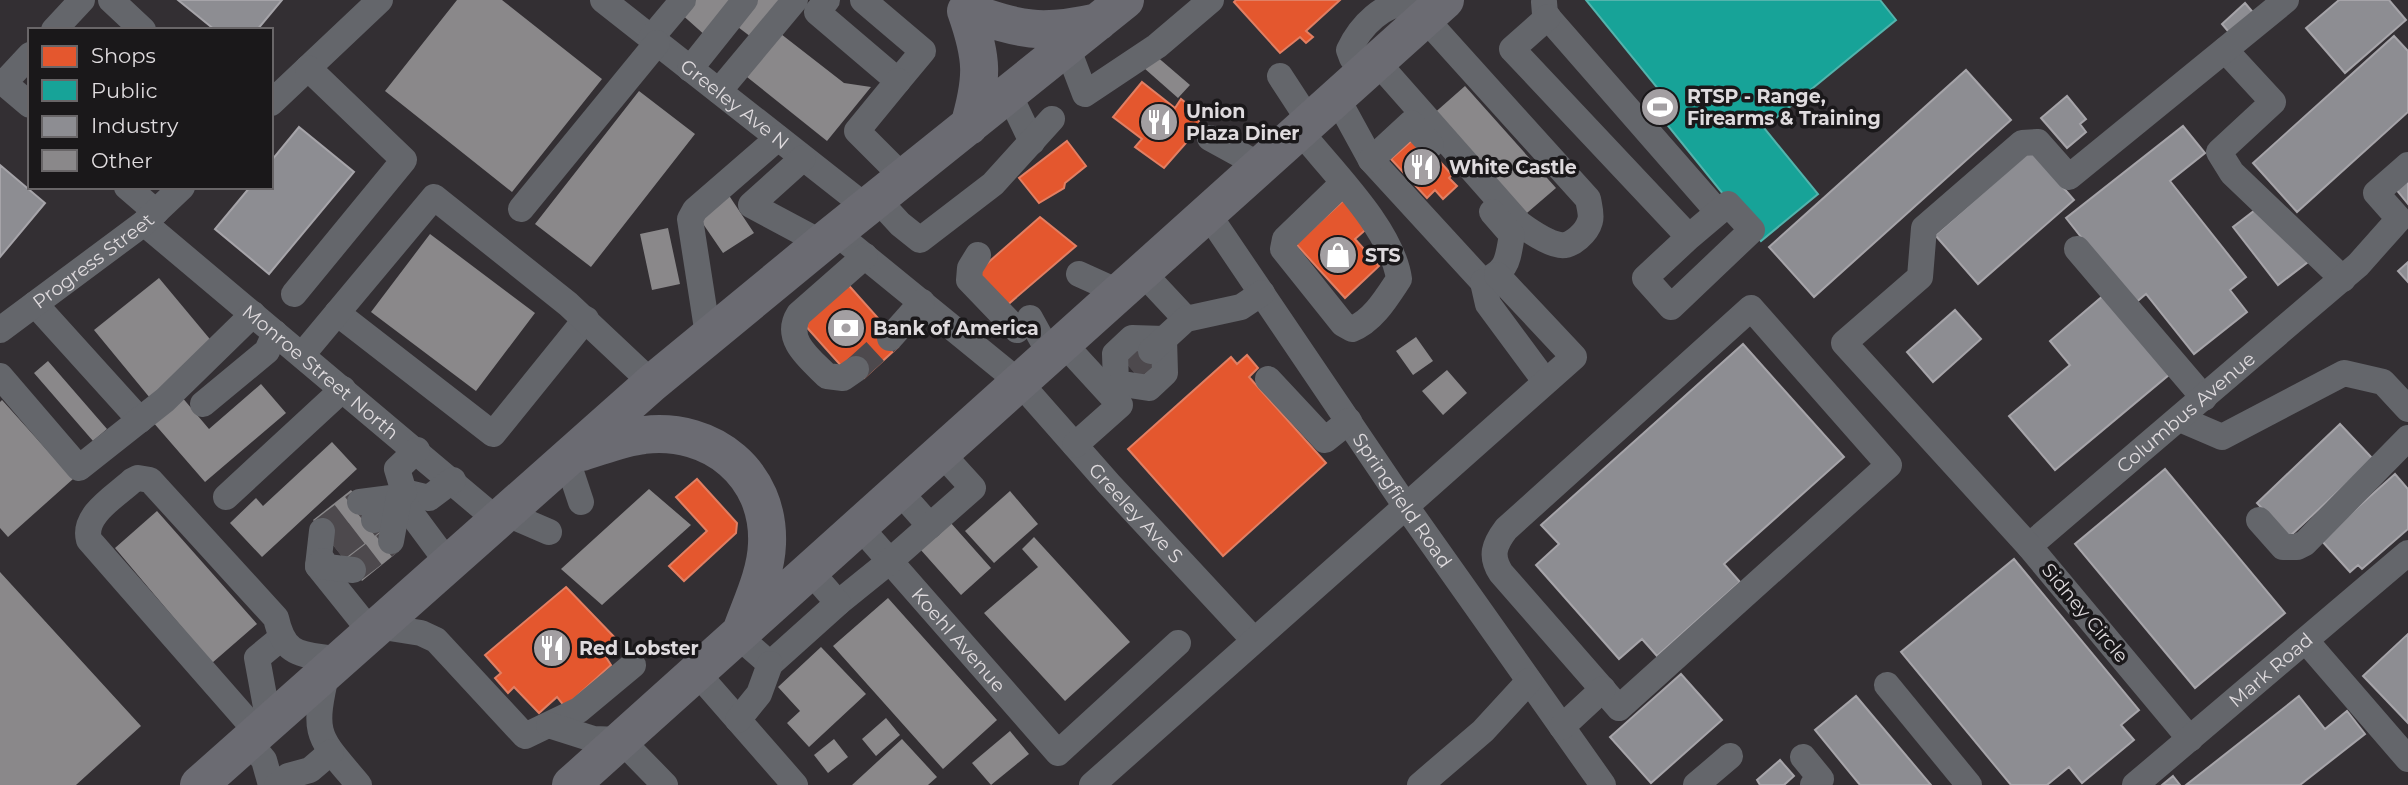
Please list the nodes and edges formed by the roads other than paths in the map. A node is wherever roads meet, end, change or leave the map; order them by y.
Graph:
1 (82, 0) edge
2 (111, 0) edge
3 (380, 0) edge
4 (603, 0) edge
5 (682, 0) edge
6 (745, 0) edge
7 (795, 0) edge
8 (827, 0) edge
9 (1211, 0) edge
10 (2286, 0) edge
11 (872, 3) edge
12 (959, 6) edge
13 (1546, 8) edge
14 (1436, 9) edge
15 (1113, 11) edge
16 (56, 28) edge
17 (142, 28) edge
18 (654, 41) junction
19 (1067, 47) junction
20 (2225, 50) junction
21 (28, 57) edge
22 (1371, 67) junction
23 (307, 68) junction
24 (690, 69) junction
25 (1280, 76) dead end
26 (898, 81) junction
27 (719, 91) junction
28 (1009, 94) junction
29 (273, 101) edge
30 (28, 103) edge
31 (1316, 117) junction
32 (1052, 119) dead end
33 (969, 126) junction
34 (778, 138) junction
35 (1210, 138) dead end
36 (1032, 142) junction
37 (2408, 144) edge
38 (803, 158) junction
39 (1371, 160) junction
40 (2408, 165) edge
41 (1261, 166) junction
42 (2376, 174) dead end
43 (1343, 183) junction
44 (129, 189) edge
45 (180, 189) edge
46 (883, 195) junction
47 (521, 209) dead end
48 (1718, 212) junction
49 (1208, 214) junction
50 (150, 217) junction
51 (829, 237) junction
52 (1689, 237) junction
53 (2077, 249) dead end
54 (978, 255) dead end
55 (865, 256) junction
56 (1079, 274) dead end
57 (1490, 278) junction
58 (2343, 279) junction
59 (1132, 283) junction
60 (1262, 293) junction
61 (294, 294) dead end
62 (922, 302) junction
63 (35, 304) junction
64 (337, 313) junction
65 (253, 314) junction
66 (1186, 318) junction
67 (586, 319) junction
68 (0, 330) edge
69 (275, 333) junction
70 (708, 335) junction
71 (890, 338) tunnel mouth
72 (1057, 350) junction
73 (302, 355) junction
74 (1133, 367) junction
75 (856, 369) tunnel mouth
76 (0, 376) edge
77 (1268, 379) dead end
78 (1545, 381) junction
79 (652, 383) junction
80 (1020, 383) junction
81 (343, 389) junction
82 (2204, 398) junction
83 (203, 404) dead end
84 (2408, 409) edge
85 (2180, 419) junction
86 (140, 420) junction
87 (1349, 421) junction
88 (2408, 438) edge
89 (1075, 445) junction
90 (417, 450) junction
91 (942, 454) junction
92 (566, 457) junction
93 (453, 480) junction
94 (900, 492) junction
95 (402, 495) junction
96 (226, 497) dead end
97 (581, 502) dead end
98 (1405, 505) junction
99 (367, 511) tunnel mouth
100 (501, 516) junction
101 (2259, 520) dead end
102 (930, 526) junction
103 (860, 527) junction
104 (549, 532) dead end
105 (391, 541) tunnel mouth
106 (2029, 546) junction
107 (2408, 553) edge
108 (890, 561) junction
109 (448, 563) junction
110 (353, 570) dead end
111 (811, 572) junction
112 (838, 603) junction
113 (374, 629) junction
114 (739, 637) junction
115 (280, 639) junction
116 (1254, 640) junction
117 (2306, 640) junction
118 (1178, 643) dead end
119 (770, 664) junction
120 (634, 665) dead end
121 (333, 666) junction
122 (697, 673) junction
123 (1529, 681) junction
124 (1887, 685) dead end
125 (1603, 689) junction
126 (1556, 719) junction
127 (738, 720) junction
128 (549, 726) junction
129 (1483, 731) junction
130 (258, 732) junction
131 (2190, 739) junction
132 (621, 740) junction
133 (331, 752) junction
134 (1730, 756) dead end
135 (1803, 757) dead end
136 (2408, 759) edge
137 (295, 781) edge
138 (784, 782) edge
139 (205, 783) edge
140 (271, 785) edge
141 (359, 785) edge
142 (572, 785) edge
143 (665, 785) edge
144 (1092, 785) edge
145 (1420, 785) edge
146 (1603, 785) edge
147 (1696, 785) edge
148 (1813, 785) edge
149 (1969, 785) edge
150 (2135, 785) edge

1 - 16 street
2 - 17 street
3 - 23 street
4 - 18 street, Greeley Ave N
5 - 18 street
6 - 24 street
7 - 27 street
8 - 26 street
9 - 19 street
10 - 20 street
11 - 26 street
12 - 15 highway
12 - 33 highway
13 - 48 street
13 - 52 street
14 - 22 highway
14 - 22 street
15 - 19 highway
18 - 24 street, Greeley Ave N
18 - 47 street
19 - 28 highway
20 - 58 street
20 - 106 street, Sidney Circle
21 - 30 street
22 - 31 highway
23 - 29 street
23 - 61 street
24 - 27 street, Greeley Ave N
25 - 31 street
26 - 46 street
27 - 34 street, Greeley Ave N
28 - 33 highway
28 - 36 street
31 - 39 street
31 - 41 highway
31 - 43 street
32 - 36 street
33 - 46 highway
34 - 38 street, Greeley Ave N
34 - 70 street
35 - 41 street
36 - 46 street
37 - 42 street
38 - 46 street, Greeley Ave N
38 - 51 street, Greeley Ave S
39 - 57 street
39 - 57 street
40 - 58 street, Columbus Avenue
41 - 49 highway
43 - 43 street
44 - 50 street, Monroe Street North
45 - 50 street, Progress Street
46 - 51 highway
48 - 52 street
48 - 52 street
49 - 59 highway
49 - 60 street, Springfield Road
50 - 63 street, Progress Street
50 - 65 street, Monroe Street North
51 - 55 street, Greeley Ave S
51 - 70 highway
53 - 82 street
54 - 72 street
55 - 62 street, Greeley Ave S
55 - 75 street
56 - 59 street
57 - 78 street
57 - 78 street
58 - 82 street, Columbus Avenue
59 - 66 street
59 - 72 highway
60 - 66 street
60 - 87 street, Springfield Road
62 - 71 street
62 - 80 street, Greeley Ave S
63 - 68 street, Progress Street
63 - 86 street
64 - 67 street
64 - 67 street
64 - 73 street
65 - 69 street, Monroe Street North
65 - 86 street
66 - 74 street
67 - 79 street
69 - 73 street, Monroe Street North
69 - 83 street
70 - 79 highway
72 - 74 street
72 - 80 highway
73 - 81 street, Monroe Street North
74 - 89 street
76 - 86 street
77 - 87 street
78 - 98 street
79 - 92 highway
80 - 89 street, Greeley Ave S
80 - 91 highway
81 - 90 street, Monroe Street North
81 - 96 street
82 - 85 street, Columbus Avenue
84 - 85 street
85 - 106 street, Columbus Avenue
87 - 98 street, Springfield Road
88 - 101 street
89 - 116 street, Greeley Ave S
90 - 93 street, Monroe Street North
90 - 95 street
91 - 94 highway
91 - 102 street
92 - 97 street
92 - 100 highway
92 - 114 highway
93 - 95 street
93 - 100 street, Monroe Street North
94 - 102 street
94 - 103 highway
95 - 99 street
95 - 105 street
95 - 109 street
98 - 116 street
98 - 123 street, Springfield Road
100 - 104 street, Monroe Street North
100 - 109 highway
102 - 108 street
103 - 108 street, Koehl Avenue
103 - 111 highway
106 - 131 street, Sidney Circle
107 - 117 street, Mark Road
108 - 112 street
108 - 118 street, Koehl Avenue
109 - 113 highway
110 - 113 street
111 - 112 street
111 - 114 highway
112 - 119 street
113 - 121 highway
113 - 128 street
114 - 119 street
114 - 122 highway
115 - 121 street
115 - 130 street
115 - 130 street
116 - 144 street
117 - 131 street, Mark Road
117 - 136 street
119 - 127 street
120 - 128 street
121 - 130 highway
121 - 133 street
122 - 127 street
122 - 132 highway
123 - 126 street, Springfield Road
123 - 129 street
124 - 149 street
125 - 125 street
125 - 126 street
126 - 129 street
126 - 146 street, Springfield Road
127 - 138 street
128 - 132 street
129 - 145 street
130 - 139 highway
130 - 140 street
131 - 150 street, Mark Road
132 - 142 highway
132 - 143 street
133 - 137 street
133 - 141 street
134 - 147 street
135 - 148 street

